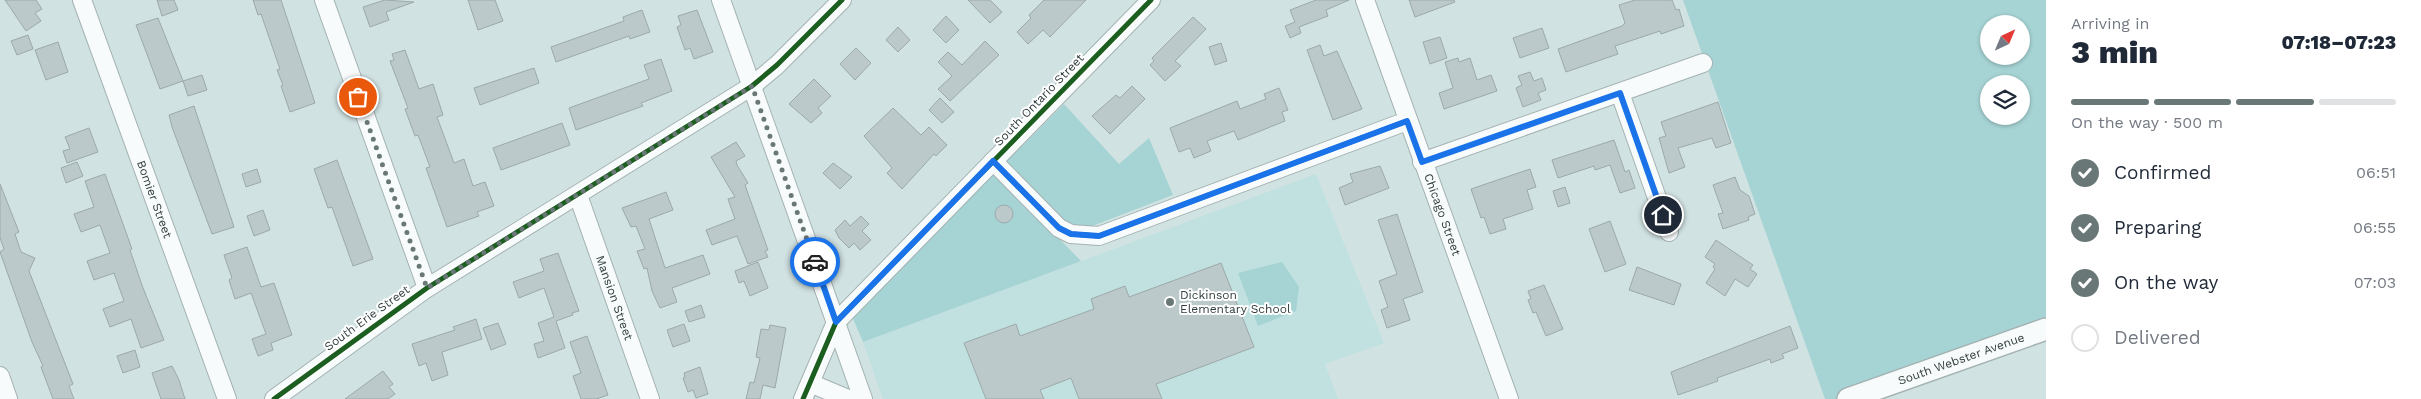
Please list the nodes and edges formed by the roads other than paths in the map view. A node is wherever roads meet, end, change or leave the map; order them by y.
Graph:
1 (82, 0) edge
2 (324, 0) edge
3 (721, 0) edge
4 (842, 0) edge
5 (1151, 0) edge
6 (1364, 0) edge
7 (1703, 63) dead end
8 (752, 86) junction
9 (1620, 93) junction
10 (1407, 121) junction
11 (993, 161) junction
12 (1422, 162) junction
13 (578, 195) junction
14 (1669, 232) dead end
15 (427, 288) junction
16 (836, 322) junction
17 (2046, 329) edge
18 (0, 376) edge
19 (806, 391) edge
20 (8, 399) edge
21 (227, 399) edge
22 (274, 399) edge
23 (650, 399) edge
24 (848, 399) edge
25 (863, 399) edge
26 (1509, 399) edge
27 (1848, 399) edge

1 - 21 street, Bomier Street
2 - 15 street
3 - 8 street
4 - 8 street, South Erie Street
5 - 11 street, South Ontario Street
6 - 10 street, Chicago Street
7 - 9 street
8 - 13 street, South Erie Street
8 - 16 street
9 - 12 street
9 - 14 street
10 - 11 street
10 - 12 street, Chicago Street
11 - 16 street, South Ontario Street
12 - 26 street, Chicago Street
13 - 15 street, South Erie Street
13 - 23 street, Mansion Street
15 - 22 street, South Erie Street
16 - 19 street
16 - 25 street
17 - 27 street, South Webster Avenue
18 - 20 street
19 - 24 street

